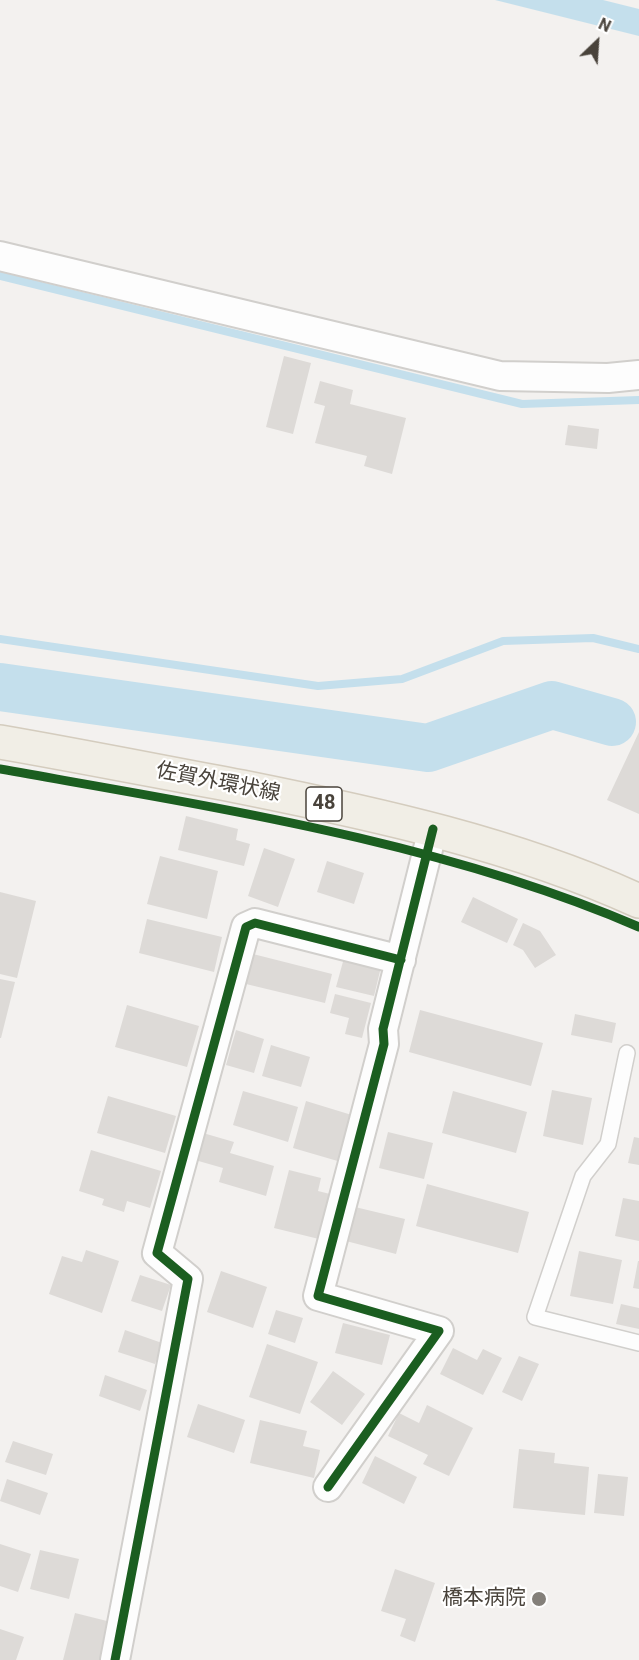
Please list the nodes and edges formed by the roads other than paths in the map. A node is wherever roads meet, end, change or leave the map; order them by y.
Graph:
1 (0, 256) edge
2 (639, 375) edge
3 (0, 742) edge
4 (434, 829) junction
5 (639, 901) edge
6 (401, 960) junction
7 (627, 1053) dead end
8 (639, 1343) edge
9 (328, 1487) dead end
10 (115, 1660) edge

1 - 2 street
3 - 4 main road, 佐賀外環状線 / 48
4 - 5 main road, 佐賀外環状線 / 48
4 - 6 street
6 - 9 street
6 - 10 street
7 - 8 lane

